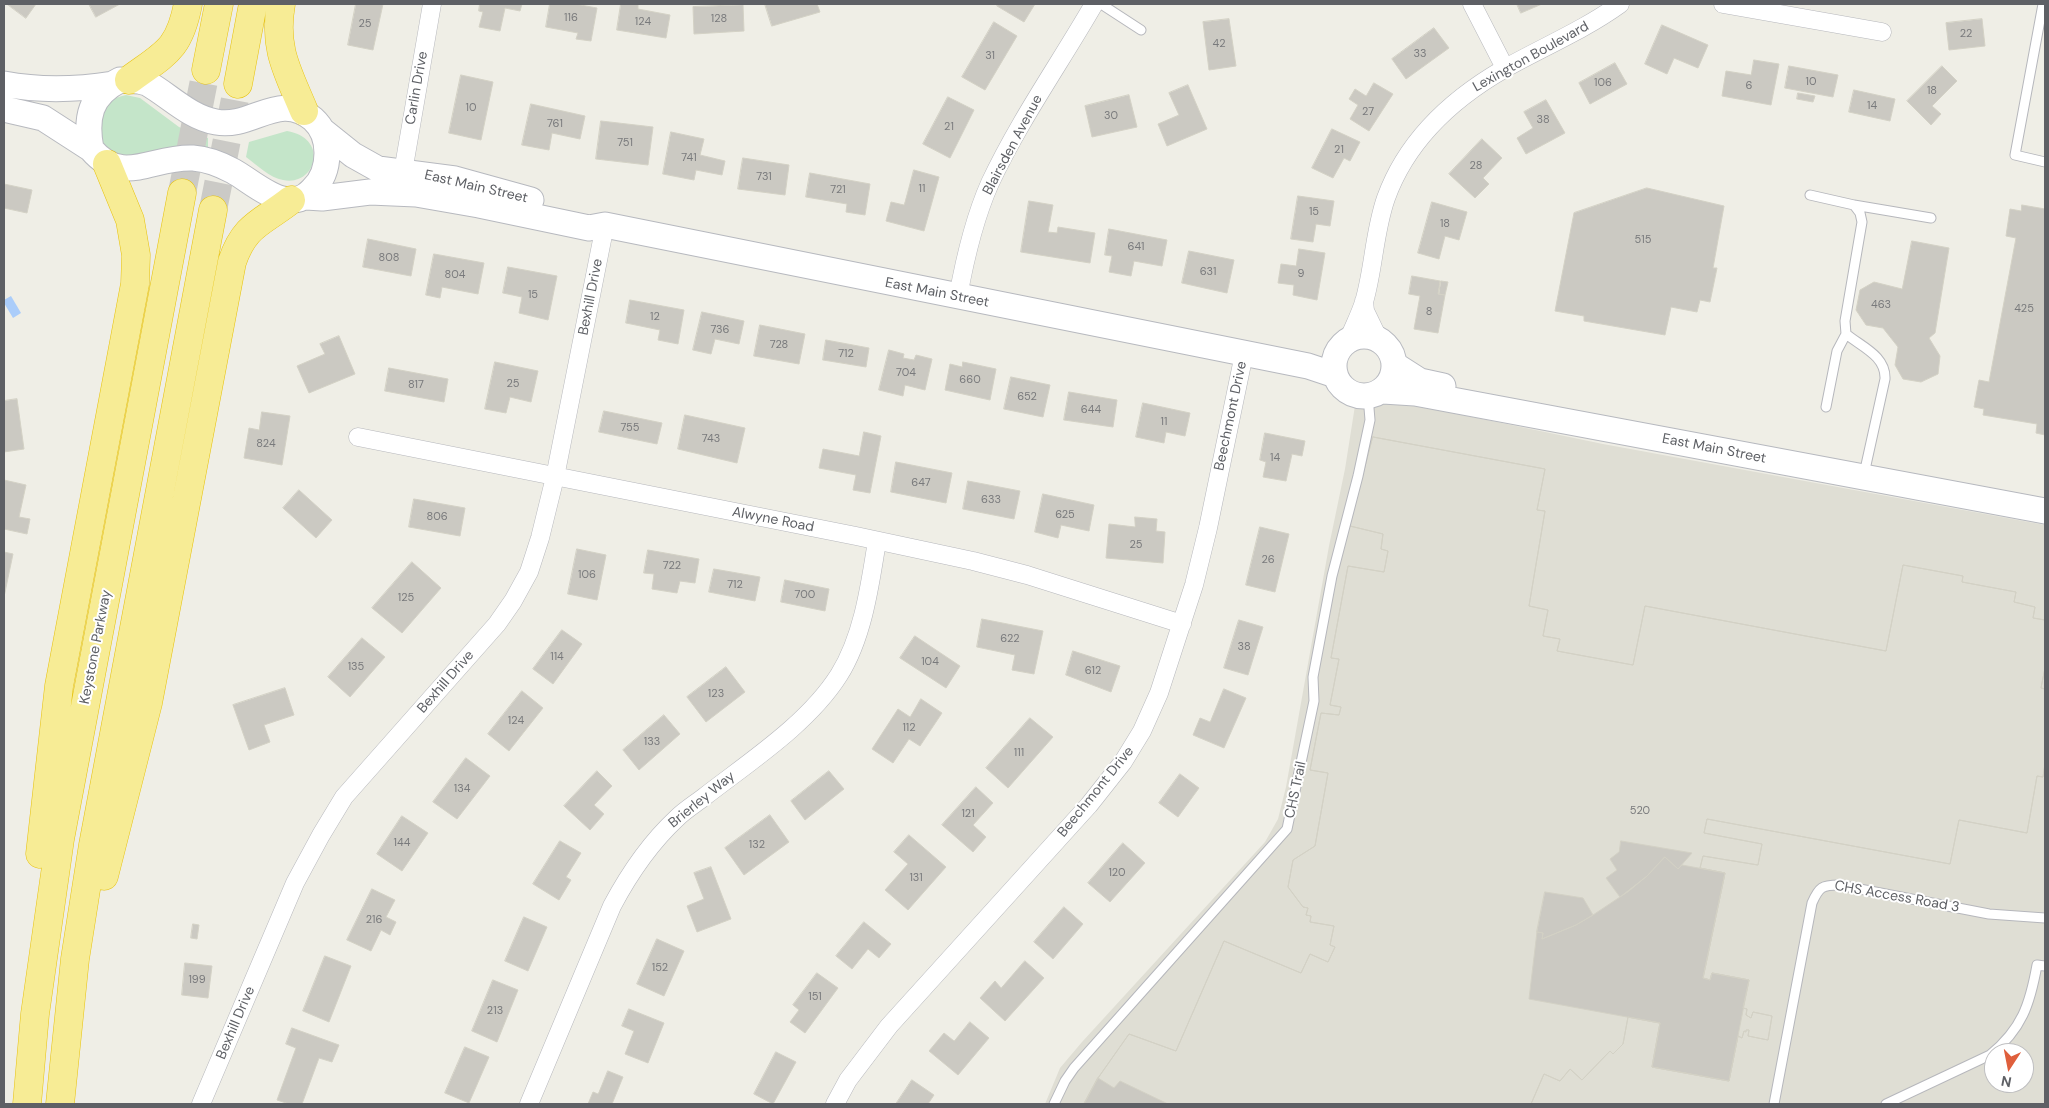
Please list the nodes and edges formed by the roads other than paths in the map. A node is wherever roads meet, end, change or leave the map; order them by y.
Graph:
1 (188, 4) edge
2 (219, 4) edge
3 (253, 4) edge
4 (282, 4) edge
5 (432, 4) edge
6 (1094, 4) edge
7 (1101, 4) edge
8 (1472, 4) edge
9 (1620, 4) edge
10 (1723, 4) edge
11 (2043, 4) edge
12 (1141, 30) dead end
13 (1882, 32) dead end
14 (1505, 68) junction
15 (206, 70) tunnel mouth
16 (121, 82) junction
17 (4, 84) edge
18 (238, 84) tunnel mouth
19 (4, 109) edge
20 (304, 111) junction
21 (323, 131) junction
22 (99, 157) junction
23 (2045, 162) edge
24 (403, 172) junction
25 (182, 193) tunnel mouth
26 (1810, 195) dead end
27 (298, 199) junction
28 (1854, 205) junction
29 (213, 210) tunnel mouth
30 (1931, 218) dead end
31 (605, 225) junction
32 (958, 297) junction
33 (1364, 301) junction
34 (1846, 334) junction
35 (1379, 340) junction
36 (1345, 344) junction
37 (1244, 354) junction
38 (1270, 359) junction
39 (1395, 365) junction
40 (1335, 375) junction
41 (1376, 393) junction
42 (1826, 407) dead end
43 (358, 437) dead end
44 (1866, 465) junction
45 (555, 477) junction
46 (2045, 497) edge
47 (2045, 511) edge
48 (877, 541) junction
49 (1182, 624) junction
50 (2045, 918) edge
51 (2041, 965) edge
52 (65, 1046) junction
53 (30, 1072) junction
54 (27, 1104) edge
55 (60, 1104) edge
56 (201, 1104) edge
57 (529, 1104) edge
58 (835, 1104) edge
59 (1054, 1104) edge
60 (1774, 1104) edge
61 (1886, 1104) edge

1 - 16 highway
2 - 15 highway
3 - 18 highway
4 - 20 highway
5 - 24 street, Carlin Drive
6 - 32 street, Blairsden Avenue
7 - 12 lane
8 - 14 street
9 - 14 street, Lexington Boulevard
10 - 13 street
11 - 23 lane
14 - 33 street, Lexington Boulevard
16 - 17 main road
16 - 20 main road
16 - 22 main road
19 - 22 main road
20 - 21 main road, East Main Street
21 - 24 main road, East Main Street
21 - 27 main road
22 - 27 main road, East Main Street
22 - 53 highway
24 - 31 main road, East Main Street
25 - 53 highway, Keystone Parkway
26 - 28 lane
27 - 31 main road, East Main Street
27 - 52 highway
28 - 30 lane
28 - 34 lane
29 - 52 highway
31 - 32 main road, East Main Street
31 - 45 street, Bexhill Drive
32 - 37 main road, East Main Street
33 - 35 street, Lexington Boulevard
33 - 36 street, Lexington Boulevard
34 - 42 lane
34 - 44 lane
35 - 36 main road
35 - 39 main road
36 - 38 main road, East Main Street
36 - 40 main road
37 - 38 main road, East Main Street
37 - 49 street, Beechmont Drive
38 - 40 main road, East Main Street
39 - 41 main road
39 - 44 main road, East Main Street
40 - 41 main road
41 - 47 main road, East Main Street
41 - 59 lane, CHS Trail
43 - 45 street, Alwyne Road
44 - 46 main road, East Main Street
45 - 48 street, Alwyne Road
45 - 56 street, Bexhill Drive
48 - 49 street, Alwyne Road
48 - 57 street, Brierley Way
49 - 58 street, Beechmont Drive
50 - 60 lane, CHS Access Road 3
51 - 61 lane
52 - 55 highway
53 - 54 highway, Keystone Parkway

